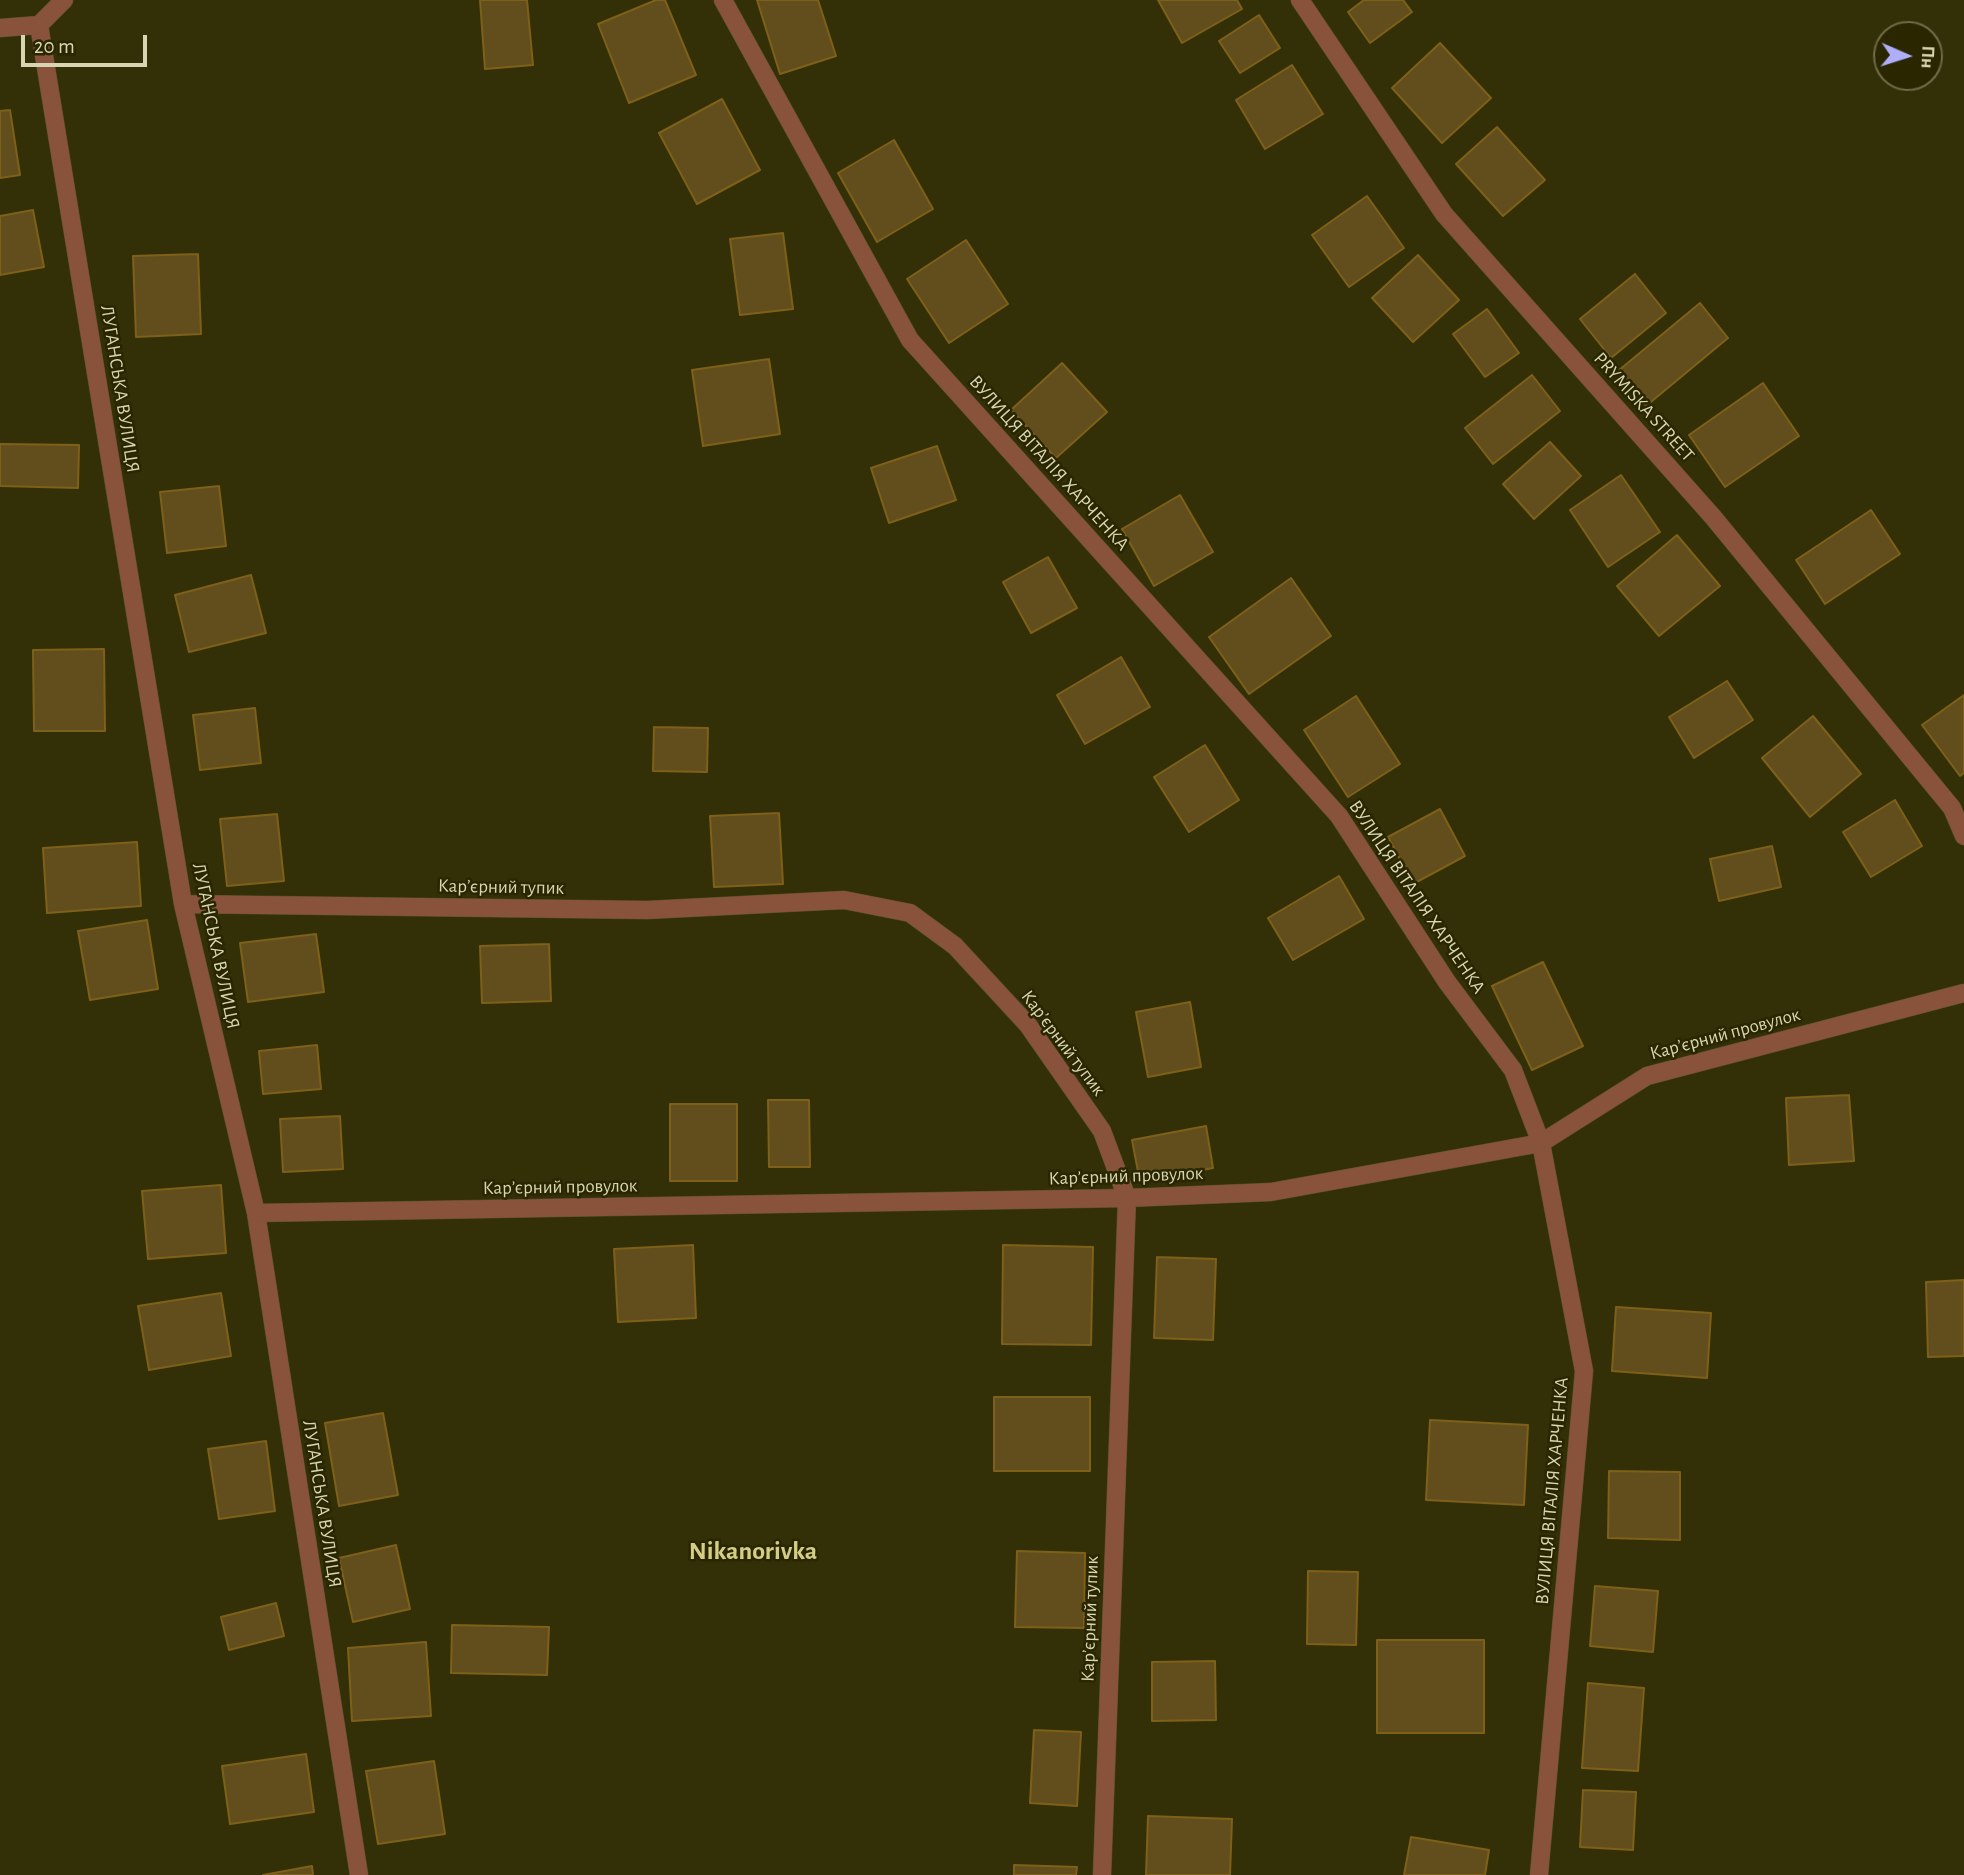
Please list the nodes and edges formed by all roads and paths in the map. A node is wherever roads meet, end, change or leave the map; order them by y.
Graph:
1 (64, 0) edge
2 (723, 0) edge
3 (1300, 0) edge
4 (39, 24) junction
5 (0, 28) edge
6 (1964, 836) edge
7 (183, 904) junction
8 (1964, 993) edge
9 (1541, 1143) junction
10 (1127, 1198) junction
11 (256, 1213) junction
12 (359, 1875) edge
13 (1102, 1875) edge
14 (1539, 1875) edge

1 - 4 street
2 - 9 street, ВУЛИЦЯ ВІТАЛІЯ ХАРЧЕНКА
3 - 6 street, PRYMISKA STREET
4 - 5 street
4 - 7 street, ЛУГАНСЬКА ВУЛИЦЯ
7 - 10 street, Карʼєрний тупик
7 - 11 street, ЛУГАНСЬКА ВУЛИЦЯ
8 - 9 street, Карʼєрний провулок
9 - 10 street, Карʼєрний провулок
9 - 14 street, ВУЛИЦЯ ВІТАЛІЯ ХАРЧЕНКА
10 - 11 street, Карʼєрний провулок
10 - 13 street, Карʼєрний тупик
11 - 12 street, ЛУГАНСЬКА ВУЛИЦЯ

